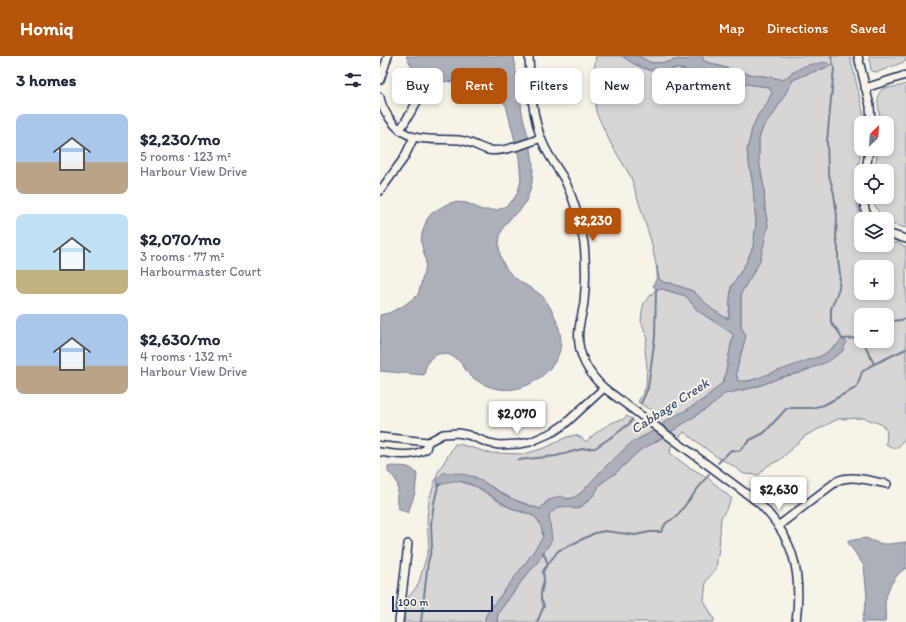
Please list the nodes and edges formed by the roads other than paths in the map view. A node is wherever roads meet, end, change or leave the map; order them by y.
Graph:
1 (388, 56) edge
2 (529, 56) edge
3 (858, 56) edge
4 (906, 75) edge
5 (380, 80) edge
6 (865, 88) junction
7 (380, 97) edge
8 (416, 104) edge
9 (871, 116) edge
10 (400, 130) junction
11 (414, 137) junction
12 (541, 138) junction
13 (380, 191) edge
14 (894, 235) edge
15 (906, 239) edge
16 (604, 388) junction
17 (380, 437) edge
18 (428, 442) junction
19 (380, 452) edge
20 (887, 484) dead end
21 (778, 526) junction
22 (408, 544) dead end
23 (399, 622) edge
24 (796, 622) edge

1 - 5 street
2 - 12 street
3 - 6 street
4 - 6 street
6 - 9 street
7 - 10 street
8 - 10 street
10 - 11 street
11 - 12 street
11 - 13 street
12 - 16 street
14 - 15 street
16 - 18 street
16 - 21 street
17 - 18 street
18 - 19 street
20 - 21 street
21 - 24 street
22 - 23 street

